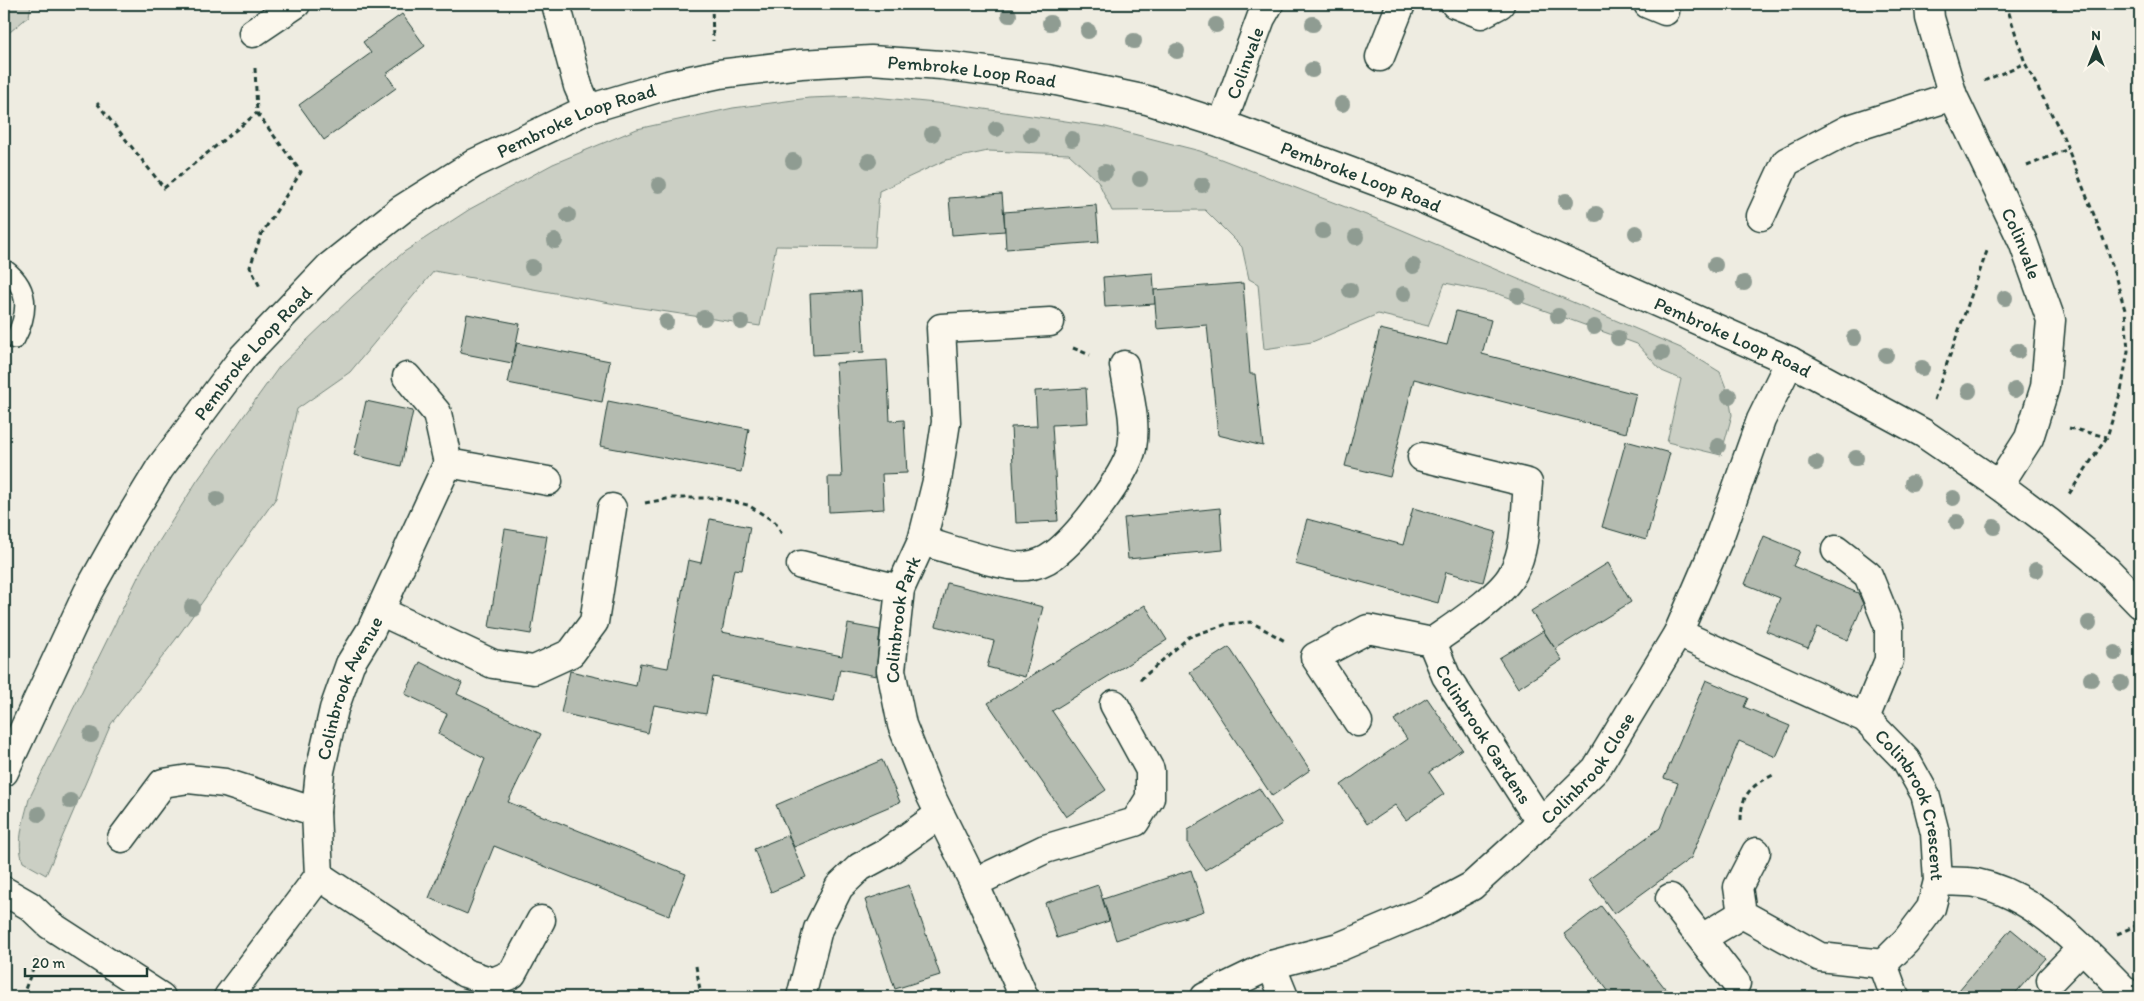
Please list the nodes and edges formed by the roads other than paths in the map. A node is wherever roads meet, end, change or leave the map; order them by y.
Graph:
1 (296, 4) edge
2 (556, 4) edge
3 (1269, 4) edge
4 (1401, 4) edge
5 (1455, 4) edge
6 (1500, 4) edge
7 (1930, 4) edge
8 (253, 33) road end
9 (1380, 57) dead end
10 (1953, 96) junction
11 (588, 109) junction
12 (1222, 124) junction
13 (1761, 216) dead end
14 (4, 269) edge
15 (1050, 322) road end
16 (15, 339) dead end
17 (1790, 362) junction
18 (1124, 365) road end
19 (407, 376) dead end
20 (1422, 457) dead end
21 (448, 463) junction
22 (548, 481) dead end
23 (1999, 485) junction
24 (612, 508) road end
25 (922, 541) junction
26 (1836, 550) dead end
27 (801, 565) road end
28 (900, 589) junction
29 (2140, 604) edge
30 (380, 612) junction
31 (1678, 633) junction
32 (1432, 642) junction
33 (1114, 704) road end
34 (1865, 718) junction
35 (1358, 722) dead end
36 (4, 772) edge
37 (316, 812) junction
38 (940, 814) junction
39 (1541, 823) junction
40 (122, 838) dead end
41 (1756, 852) road end
42 (319, 876) junction
43 (1938, 881) junction
44 (974, 883) junction
45 (4, 891) edge
46 (1670, 898) dead end
47 (1742, 914) junction
48 (541, 920) dead end
49 (1702, 938) junction
50 (2082, 948) junction
51 (1883, 964) junction
52 (1271, 965) junction
53 (2050, 980) dead end
54 (1736, 983) dead end
55 (2126, 992) dead end
56 (161, 997) edge
57 (228, 997) edge
58 (801, 997) edge
59 (1024, 997) edge
60 (1205, 997) edge
61 (1284, 997) edge
62 (1895, 997) edge

1 - 8 street
2 - 11 street
3 - 12 street, Colinvale
4 - 9 street
5 - 6 street
7 - 10 street, Colinvale
10 - 13 street
10 - 23 street, Colinvale
11 - 12 street, Pembroke Loop Road
11 - 36 street, Pembroke Loop Road
12 - 17 street, Pembroke Loop Road
14 - 16 lane
15 - 25 street, Colinbrook Park
17 - 23 street, Pembroke Loop Road
17 - 31 street, Colinbrook Close
18 - 25 street
19 - 21 street
20 - 32 street
21 - 22 street
21 - 30 street, Colinbrook Avenue
23 - 29 street, Pembroke Loop Road
24 - 30 street
25 - 28 street, Colinbrook Park
26 - 34 street
27 - 28 street
28 - 38 street, Colinbrook Park
30 - 37 street, Colinbrook Avenue
31 - 34 street, Colinbrook Crescent
31 - 39 street, Colinbrook Close
32 - 35 street
32 - 39 street, Colinbrook Gardens
33 - 44 street
34 - 43 street, Colinbrook Crescent
37 - 40 street
37 - 42 street, Colinbrook Avenue
38 - 44 street, Colinbrook Park
38 - 58 street
39 - 52 street, Colinbrook Close
41 - 47 street
42 - 48 street
42 - 57 street
43 - 50 street
43 - 51 street, Colinbrook Crescent
44 - 59 street, Colinbrook Park
45 - 56 street
46 - 49 street
47 - 49 street
47 - 51 street
49 - 54 street
50 - 53 street
50 - 55 street
51 - 62 street
52 - 60 street, Colinbrook Close
52 - 61 street

